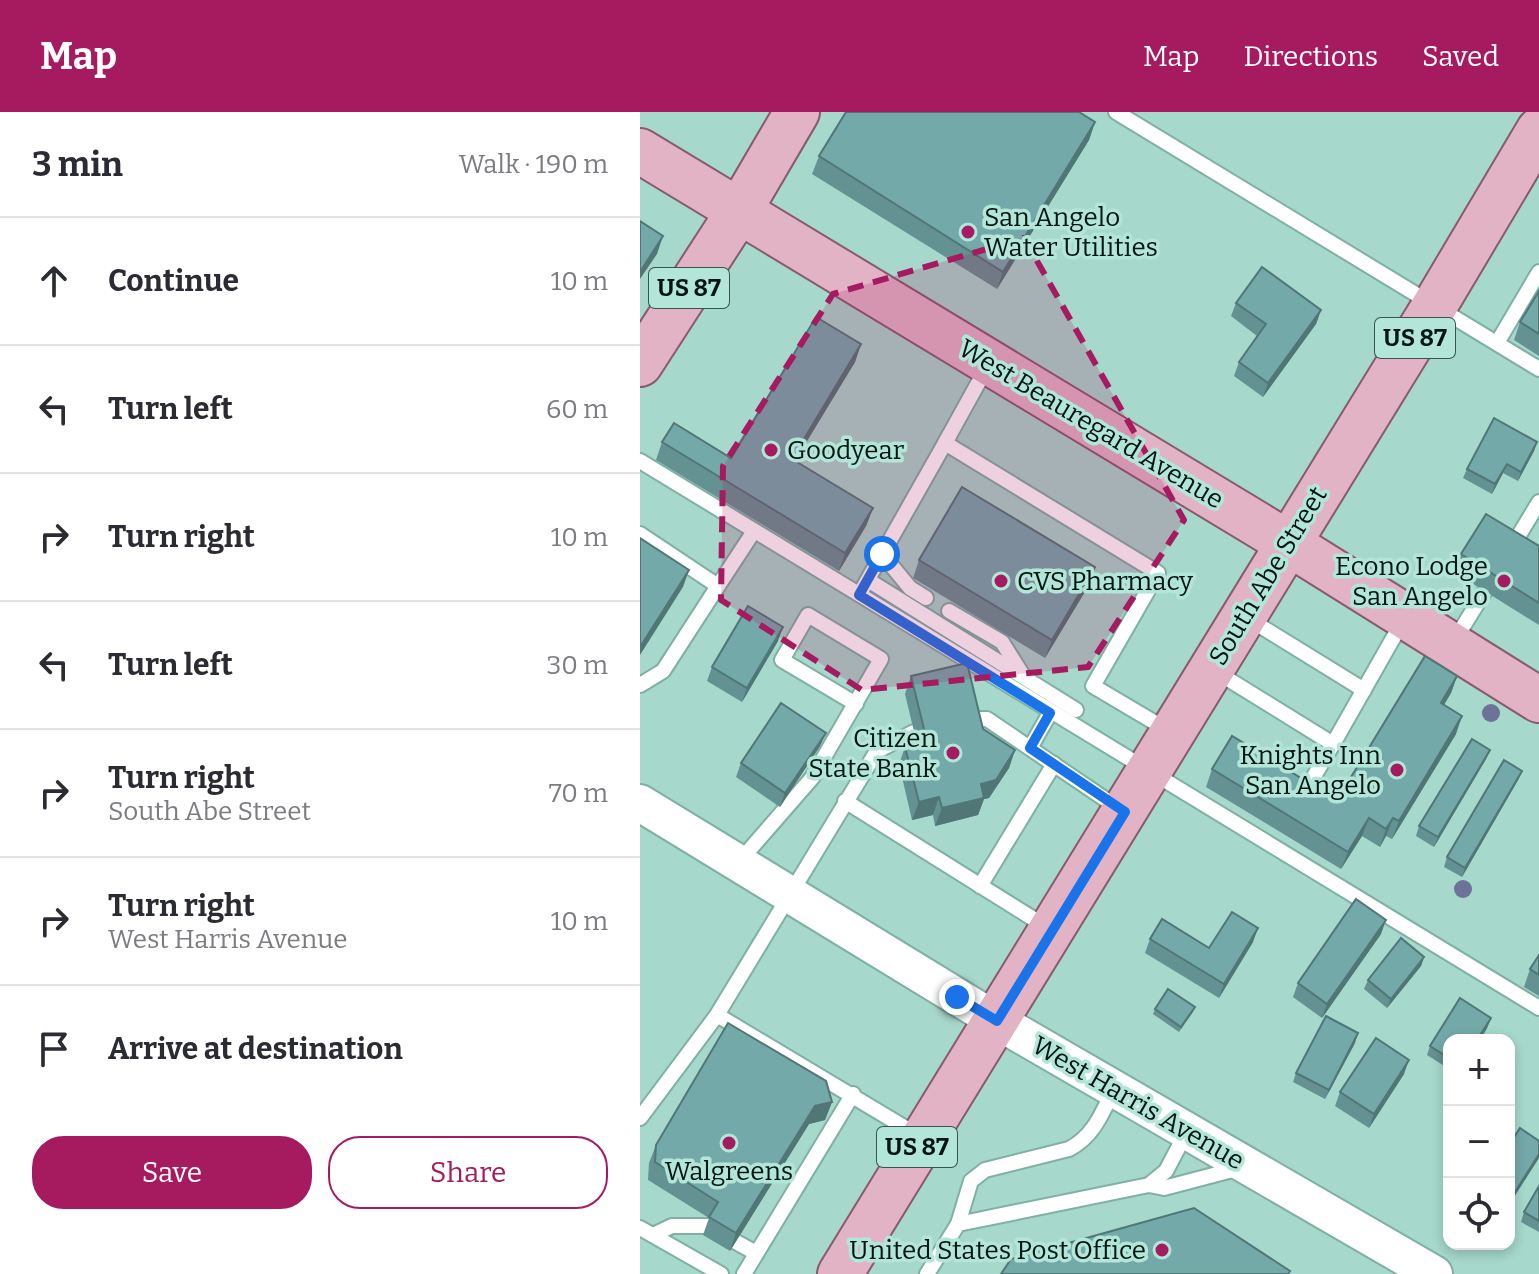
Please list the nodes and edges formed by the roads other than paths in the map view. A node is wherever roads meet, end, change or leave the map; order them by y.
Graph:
1 (797, 112) edge
2 (1116, 112) edge
3 (1539, 130) edge
4 (640, 151) edge
5 (739, 211) junction
6 (1539, 272) edge
7 (1435, 305) junction
8 (1497, 343) junction
9 (990, 363) junction
10 (640, 364) edge
11 (1539, 369) edge
12 (949, 435) junction
13 (640, 461) edge
14 (1539, 502) edge
15 (754, 531) junction
16 (640, 534) edge
17 (1288, 543) junction
18 (1510, 550) edge
19 (882, 554) junction
20 (868, 580) junction
21 (718, 586) junction
22 (1485, 591) edge
23 (859, 595) junction
24 (926, 598) dead end
25 (949, 611) dead end
26 (1244, 616) junction
27 (1406, 616) junction
28 (1452, 645) junction
29 (1212, 669) junction
30 (1025, 678) junction
31 (640, 685) edge
32 (1093, 686) junction
33 (1364, 690) junction
34 (1539, 700) edge
35 (856, 704) junction
36 (1076, 710) junction
37 (1050, 713) junction
38 (970, 719) edge
39 (1068, 724) junction
40 (914, 732) dead end
41 (1173, 733) junction
42 (1333, 744) junction
43 (1030, 748) junction
44 (1054, 764) junction
45 (1148, 774) junction
46 (1310, 783) edge
47 (845, 801) junction
48 (640, 803) edge
49 (1125, 812) junction
50 (738, 863) junction
51 (980, 886) junction
52 (792, 896) junction
53 (1052, 930) junction
54 (1539, 1008) edge
55 (717, 1015) junction
56 (997, 1021) junction
57 (1114, 1089) junction
58 (853, 1094) junction
59 (640, 1118) edge
60 (1187, 1131) junction
61 (923, 1138) junction
62 (1248, 1166) junction
63 (1149, 1185) junction
64 (958, 1224) junction
65 (708, 1226) edge
66 (647, 1232) edge
67 (736, 1242) edge
68 (756, 1253) junction
69 (844, 1272) edge
70 (721, 1274) edge
71 (744, 1274) edge
72 (927, 1274) edge
73 (1434, 1274) edge

1 - 5 main road, US 87
2 - 7 lane
3 - 7 main road, South Abe Street / US 87
4 - 5 main road, West Beauregard Avenue
5 - 9 main road, West Beauregard Avenue
5 - 10 main road, US 87
6 - 8 lane
7 - 8 lane
7 - 17 main road, South Abe Street / US 87
8 - 11 lane
9 - 12 lane
9 - 17 main road, West Beauregard Avenue
12 - 19 lane
12 - 32 lane
13 - 15 lane
14 - 18 lane
15 - 21 lane
15 - 23 lane
16 - 21 lane
17 - 26 main road, South Abe Street / US 87
17 - 27 main road, West Beauregard Avenue
19 - 20 lane
19 - 24 lane
20 - 23 lane
20 - 30 lane
21 - 31 lane
22 - 28 lane
23 - 37 lane
25 - 30 lane
26 - 29 main road, South Abe Street / US 87
26 - 33 lane
27 - 28 main road, West Beauregard Avenue
27 - 33 lane
28 - 34 main road, West Beauregard Avenue
29 - 41 main road, South Abe Street / US 87
29 - 42 lane
30 - 36 lane
32 - 36 lane
32 - 41 lane
33 - 42 lane
35 - 35 lane
35 - 50 lane
36 - 39 lane
37 - 39 lane
37 - 43 lane
38 - 43 lane
39 - 45 lane
40 - 47 lane
41 - 45 main road, South Abe Street / US 87
42 - 46 lane
43 - 44 lane
44 - 49 lane
44 - 51 lane
45 - 49 main road, South Abe Street / US 87
45 - 54 lane
47 - 51 lane
47 - 52 lane
48 - 50 street, West Harris Avenue
49 - 53 main road, South Abe Street / US 87
50 - 52 street, West Harris Avenue
51 - 53 lane
52 - 55 lane
52 - 56 street, West Harris Avenue
53 - 56 main road, South Abe Street / US 87
55 - 58 lane
55 - 59 lane
56 - 57 street, West Harris Avenue
56 - 61 main road, US 87
57 - 60 street, West Harris Avenue
57 - 64 lane
58 - 61 lane
58 - 68 lane
60 - 62 street, West Harris Avenue
60 - 63 lane
61 - 69 main road, US 87
62 - 63 lane
62 - 73 street, West Harris Avenue
63 - 64 lane
64 - 72 lane
65 - 66 lane
66 - 70 lane
67 - 68 lane
68 - 71 lane

